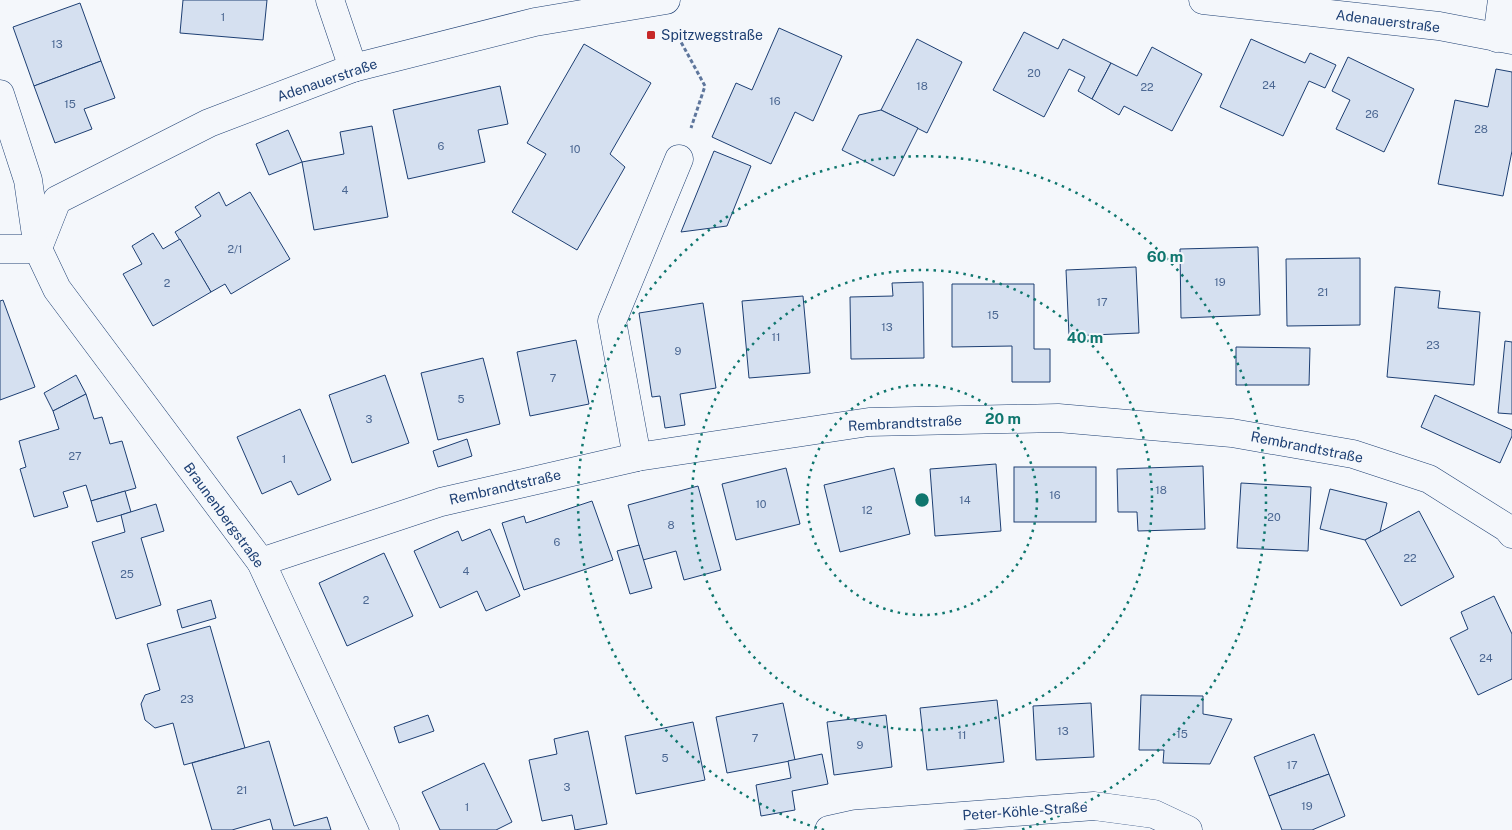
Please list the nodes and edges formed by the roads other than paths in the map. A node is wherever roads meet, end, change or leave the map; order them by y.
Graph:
1 (330, 0) edge
2 (1203, 0) edge
3 (1502, 0) edge
4 (662, 1) edge
5 (1504, 39) edge
6 (353, 68) junction
7 (0, 94) edge
8 (680, 159) road end
9 (0, 249) edge
10 (38, 249) junction
11 (637, 457) junction
12 (1512, 534) edge
13 (261, 562) junction
14 (856, 827) edge
15 (385, 830) edge
16 (829, 830) edge
17 (1188, 830) edge

1 - 6 street
2 - 5 street, Adenauerstraße
3 - 5 street
4 - 6 street, Adenauerstraße
6 - 10 street, Adenauerstraße
7 - 10 street, Braunenbergstraße
8 - 11 street
9 - 10 street
10 - 13 street, Braunenbergstraße
11 - 12 street, Rembrandtstraße
11 - 13 street, Rembrandtstraße
13 - 15 street, Braunenbergstraße
14 - 16 street, Peter-Köhle-Straße
14 - 17 street, Peter-Köhle-Straße

